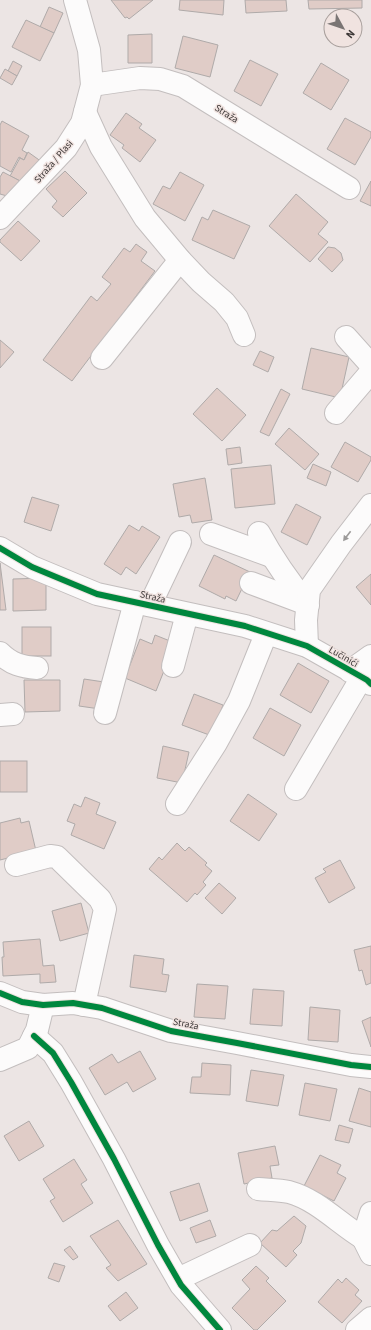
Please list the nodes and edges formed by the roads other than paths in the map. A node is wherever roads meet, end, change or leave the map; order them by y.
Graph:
1 (75, 0) edge
2 (92, 85) junction
3 (85, 112) junction
4 (349, 188) dead end
5 (0, 218) edge
6 (180, 260) junction
7 (244, 335) dead end
8 (346, 336) dead end
9 (102, 358) dead end
10 (371, 365) edge
11 (371, 372) edge
12 (336, 413) dead end
13 (371, 505) edge
14 (210, 534) dead end
15 (259, 534) dead end
16 (180, 542) dead end
17 (0, 548) edge
18 (271, 556) junction
19 (251, 583) dead end
20 (143, 604) junction
21 (308, 605) junction
22 (187, 614) junction
23 (266, 634) junction
24 (307, 646) junction
25 (0, 654) edge
26 (371, 656) edge
27 (173, 666) dead end
28 (37, 668) dead end
29 (361, 677) edge
30 (105, 713) dead end
31 (296, 789) dead end
32 (178, 804) dead end
33 (16, 865) dead end
34 (0, 993) edge
35 (44, 1005) junction
36 (84, 1005) junction
37 (34, 1036) junction
38 (0, 1060) edge
39 (371, 1067) edge
40 (258, 1189) dead end
41 (371, 1213) edge
42 (250, 1245) dead end
43 (367, 1246) edge
44 (178, 1279) junction
45 (371, 1318) edge
46 (220, 1330) edge
47 (357, 1330) edge

1 - 2 street, Straža / Plasi
2 - 3 street, Straža / Plasi
2 - 4 street, Straža
3 - 5 street, Straža / Plasi
3 - 6 street
6 - 7 street
6 - 9 street
8 - 10 street
11 - 12 street
13 -> 21 street
14 - 18 street
15 - 18 street
16 - 20 street
17 - 20 street, Straža
18 - 21 street
19 - 21 street
20 - 22 street, Straža
20 - 30 street
21 - 24 street
22 - 23 street, Straža
22 - 27 street
23 - 24 street, Straža
23 - 32 street
24 - 29 street, Lučinići
25 - 28 street
26 - 29 street
29 - 31 street
33 - 36 street
34 - 35 street, Straža
35 - 36 street, Straža
35 - 37 street
36 - 39 street, Straža
37 - 38 street
37 - 44 street
40 - 43 street
41 - 43 street
42 - 44 street
44 - 46 street
45 - 47 street

